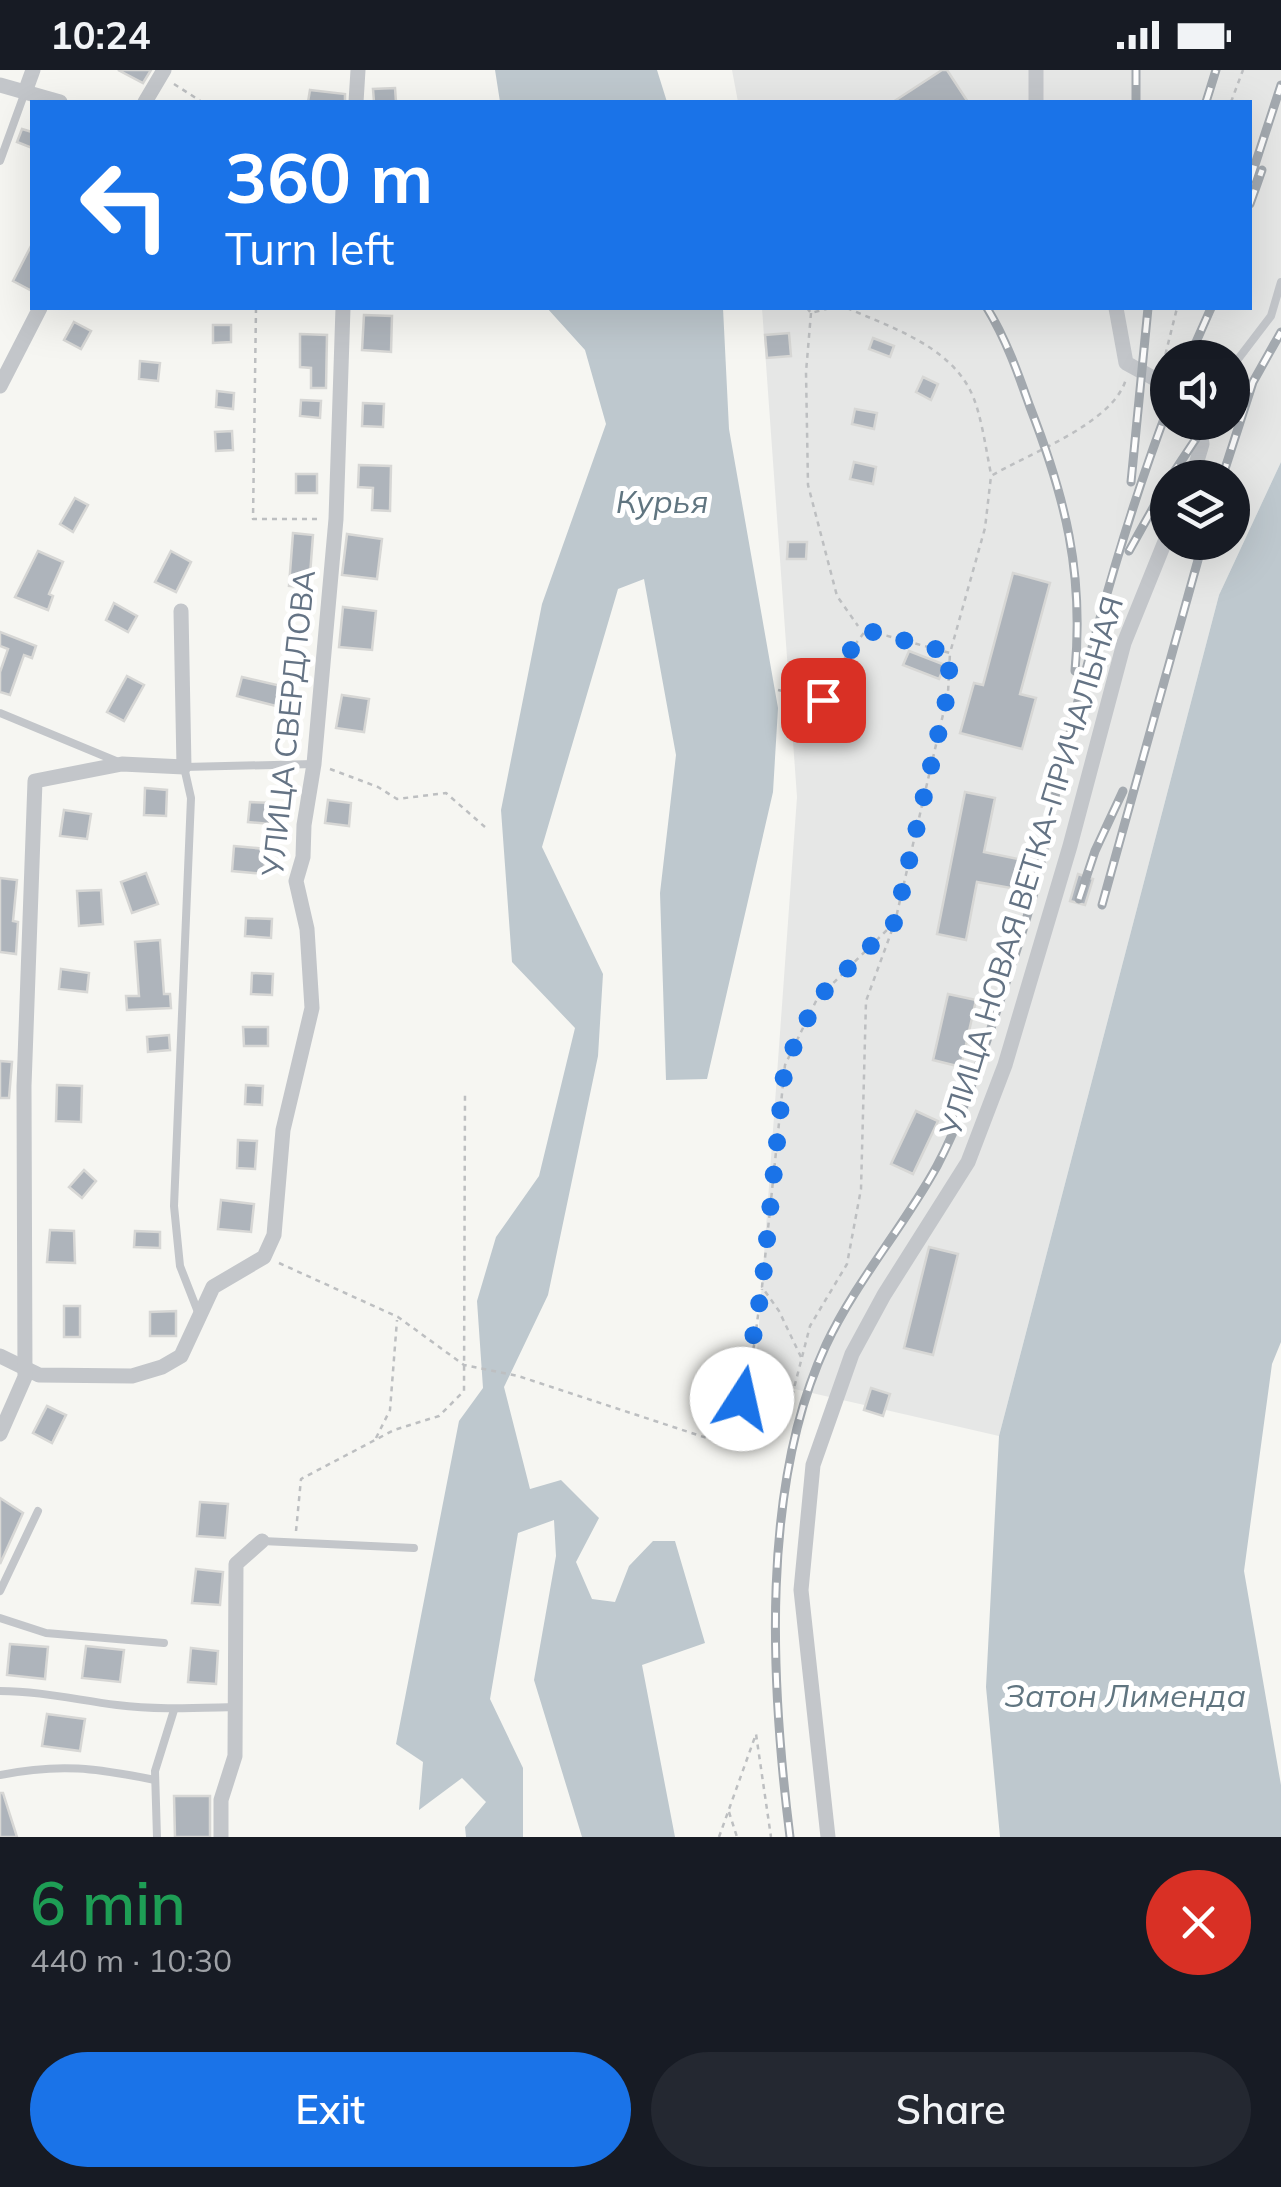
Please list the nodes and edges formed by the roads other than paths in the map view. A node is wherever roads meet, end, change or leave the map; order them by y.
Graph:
1 (32, 70) edge
2 (358, 70) edge
3 (1036, 70) edge
4 (162, 73) edge
5 (0, 85) edge
6 (26, 92) junction
7 (53, 100) edge
8 (145, 100) edge
9 (356, 100) edge
10 (1036, 100) edge
11 (0, 161) edge
12 (1281, 282) edge
13 (39, 310) edge
14 (343, 310) edge
15 (1116, 310) edge
16 (1250, 343) edge
17 (1150, 375) edge
18 (0, 386) edge
19 (1158, 560) edge
20 (181, 611) dead end
21 (0, 713) edge
22 (122, 764) junction
23 (314, 764) junction
24 (184, 767) junction
25 (199, 1314) junction
26 (0, 1356) edge
27 (22, 1365) junction
28 (0, 1434) edge
29 (38, 1511) dead end
30 (262, 1541) joint
31 (414, 1548) dead end
32 (0, 1591) edge
33 (0, 1618) edge
34 (164, 1643) dead end
35 (0, 1691) edge
36 (235, 1707) junction
37 (174, 1710) junction
38 (0, 1775) edge
39 (155, 1780) junction
40 (157, 1837) edge
41 (221, 1837) edge
42 (828, 1837) edge

1 - 6 street
2 - 9 street
3 - 10 street
4 - 8 street
5 - 6 street
6 - 7 street
6 - 11 lane
12 - 16 lane
13 - 18 street
14 - 23 street, УЛИЦА СВЕРДЛОВА
15 - 17 street
19 - 42 street, УЛИЦА НОВАЯ ВЕТКА-ПРИЧАЛЬНАЯ
20 - 24 street
21 - 22 lane
22 - 24 street
22 - 27 street
23 - 24 lane
23 - 25 street, УЛИЦА СВЕРДЛОВА
24 - 25 lane
25 - 27 street
26 - 27 street
27 - 28 street
29 - 32 lane
30 - 31 lane
30 - 36 street
33 - 34 lane
35 - 37 lane
36 - 37 lane
36 - 41 street
37 - 39 lane
38 - 39 lane
39 - 40 lane

